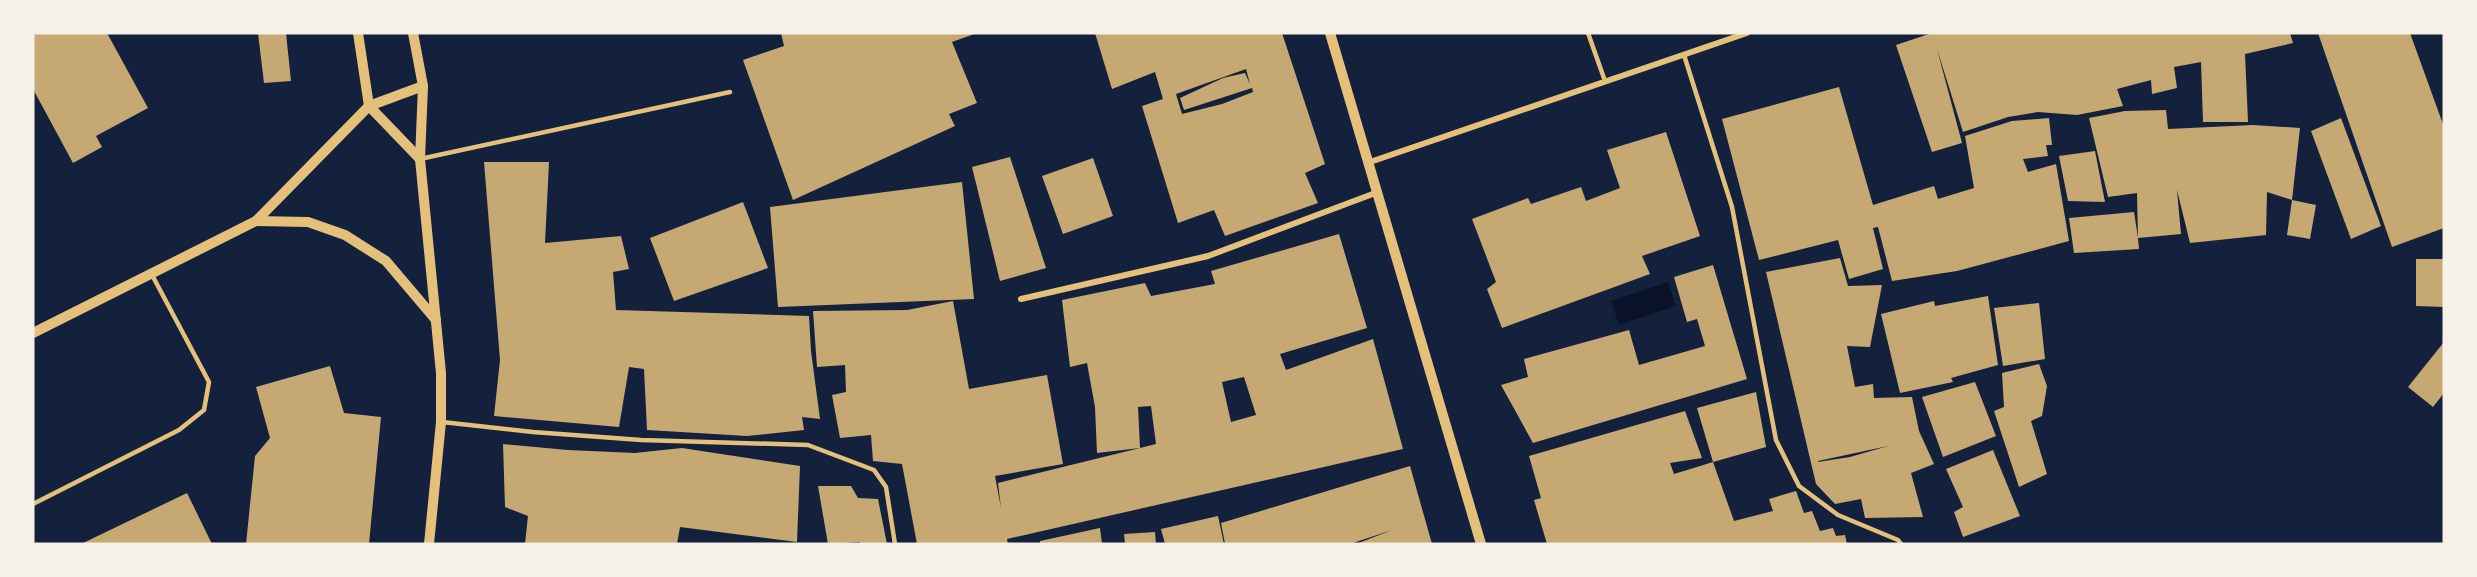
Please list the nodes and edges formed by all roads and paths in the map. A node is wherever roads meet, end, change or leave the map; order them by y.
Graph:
1 (358, 33) edge
2 (413, 33) edge
3 (1330, 33) edge
4 (1588, 33) edge
5 (1747, 33) edge
6 (1684, 54) junction
7 (1605, 81) junction
8 (423, 86) junction
9 (730, 92) dead end
10 (369, 106) junction
11 (420, 159) junction
12 (1370, 162) junction
13 (1378, 192) junction
14 (256, 220) junction
15 (152, 273) junction
16 (1021, 299) dead end
17 (436, 320) junction
18 (33, 333) edge
19 (441, 422) junction
20 (33, 504) edge
21 (429, 544) edge
22 (895, 544) edge
23 (1481, 544) edge
24 (1901, 544) edge

1 - 10 street
2 - 8 street
3 - 12 street
4 - 7 lane
5 - 6 street
6 - 7 street
6 - 24 lane
7 - 12 street
8 - 10 street
8 - 11 street
9 - 11 lane
10 - 11 street
10 - 14 street
11 - 17 street
12 - 13 street
13 - 16 street
13 - 23 street
14 - 15 street
14 - 17 street
15 - 18 street
15 - 20 lane
17 - 19 street
19 - 21 street
19 - 22 lane

